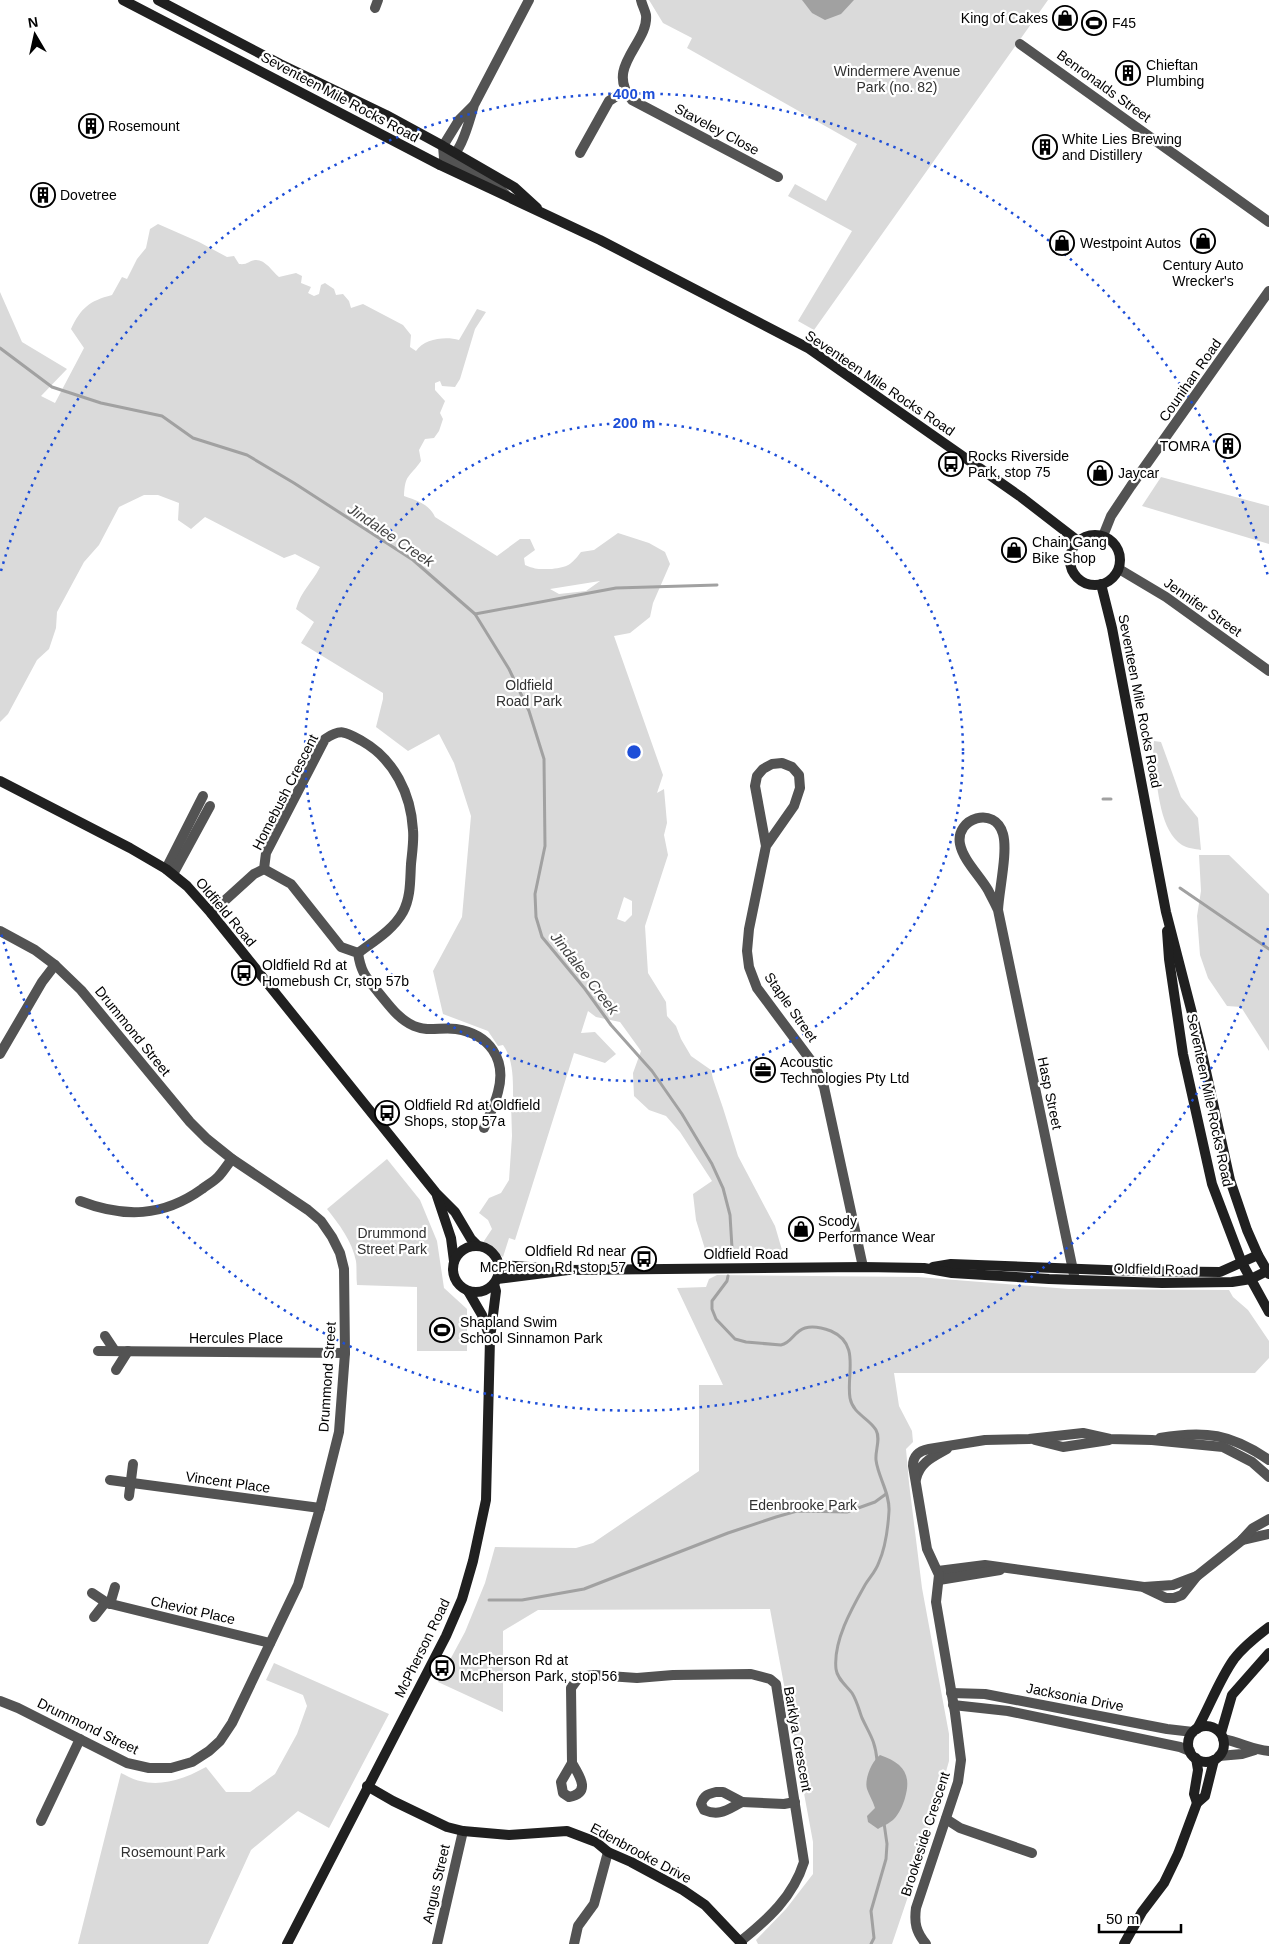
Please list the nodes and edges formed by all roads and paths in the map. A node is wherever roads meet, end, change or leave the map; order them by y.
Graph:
1 (123, 0) edge
2 (158, 0) edge
3 (530, 0) edge
4 (641, 0) edge
5 (1020, 44) dead end
6 (624, 91) junction
7 (474, 105) junction
8 (443, 146) junction
9 (455, 152) junction
10 (580, 153) dead end
11 (442, 162) junction
12 (778, 177) dead end
13 (545, 215) junction
14 (1269, 222) edge
15 (1269, 291) edge
16 (1103, 536) junction
17 (1078, 541) junction
18 (1118, 569) junction
19 (1101, 584) junction
20 (1269, 670) edge
21 (0, 781) edge
22 (203, 796) dead end
23 (210, 806) dead end
24 (766, 846) junction
25 (264, 869) junction
26 (169, 872) junction
27 (998, 910) junction
28 (1166, 912) junction
29 (211, 913) junction
30 (0, 931) edge
31 (358, 953) junction
32 (55, 965) junction
33 (0, 1054) edge
34 (484, 1128) dead end
35 (232, 1158) junction
36 (436, 1193) junction
37 (80, 1202) dead end
38 (478, 1246) junction
39 (1258, 1255) junction
40 (454, 1263) junction
41 (1242, 1263) junction
42 (499, 1265) junction
43 (863, 1267) junction
44 (1072, 1267) junction
45 (924, 1268) junction
46 (568, 1270) junction
47 (1268, 1272) edge
48 (1250, 1279) junction
49 (1076, 1281) junction
50 (495, 1282) junction
51 (468, 1291) junction
52 (1269, 1312) edge
53 (105, 1336) dead end
54 (490, 1338) junction
55 (98, 1351) dead end
56 (116, 1351) junction
57 (128, 1351) junction
58 (345, 1353) junction
59 (116, 1370) dead end
60 (1152, 1440) junction
61 (1269, 1460) edge
62 (133, 1464) dead end
63 (1269, 1477) edge
64 (110, 1480) dead end
65 (132, 1483) junction
66 (129, 1496) dead end
67 (320, 1508) junction
68 (1269, 1519) edge
69 (1269, 1534) edge
70 (1241, 1540) junction
71 (938, 1575) junction
72 (115, 1587) dead end
73 (92, 1593) dead end
74 (108, 1604) junction
75 (94, 1617) dead end
76 (1269, 1627) edge
77 (270, 1643) junction
78 (1269, 1653) edge
79 (951, 1693) junction
80 (0, 1701) edge
81 (953, 1705) junction
82 (1195, 1730) junction
83 (1222, 1736) junction
84 (80, 1739) junction
85 (1255, 1750) junction
86 (1269, 1751) edge
87 (1193, 1754) junction
88 (1216, 1758) junction
89 (572, 1763) dead end
90 (367, 1786) junction
91 (742, 1802) dead end
92 (794, 1802) junction
93 (1197, 1803) junction
94 (946, 1819) junction
95 (41, 1821) dead end
96 (462, 1831) junction
97 (608, 1852) junction
98 (1032, 1852) dead end
99 (741, 1942) edge
100 (287, 1944) edge
101 (437, 1944) edge
102 (574, 1944) edge
103 (926, 1944) edge
104 (1124, 1944) edge

1 - 11 street, Seventeen Mile Rocks Road
2 - 8 street, Seventeen Mile Rocks Road
3 - 7 street
4 - 6 street
5 - 14 street, Benronalds Street
6 - 10 street
6 - 12 street, Staveley Close
7 - 8 street
7 - 9 street
8 - 9 street, Seventeen Mile Rocks Road
8 - 11 street
9 - 11 street
9 - 13 street, Seventeen Mile Rocks Road
11 - 13 street, Seventeen Mile Rocks Road
13 - 17 street, Seventeen Mile Rocks Road
15 - 16 street, Counihan Road
16 - 17 street
16 - 18 street
17 - 19 street
18 - 19 street
18 - 20 street, Jennifer Street
19 - 28 street, Seventeen Mile Rocks Road
21 - 26 street, Oldfield Road
22 - 26 street
23 - 26 street
24 - 24 street, Staple Street
24 - 43 street, Staple Street
25 - 29 street, Homebush Crescent
25 - 31 street
25 - 31 street, Homebush Crescent
26 - 29 street, Oldfield Road
27 - 27 street, Hasp Street
27 - 44 street, Hasp Street
28 - 39 street, Seventeen Mile Rocks Road
28 - 41 street, Seventeen Mile Rocks Road
29 - 36 street, Oldfield Road
30 - 32 street, Drummond Street
31 - 34 street
32 - 33 street
32 - 35 street, Drummond Street
35 - 37 street
35 - 58 street, Drummond Street
36 - 38 street, Oldfield Road
36 - 40 street, Oldfield Road
38 - 40 street
38 - 42 street
39 - 41 street, Oldfield Road
39 - 47 street, Seventeen Mile Rocks Road
40 - 51 street
41 - 44 street, Oldfield Road
41 - 48 street, Seventeen Mile Rocks Road
42 - 46 street, Oldfield Road
42 - 50 street
43 - 45 street, Oldfield Road
43 - 46 street, Oldfield Road
44 - 45 street, Oldfield Road
44 - 49 street, Hasp Street
45 - 49 street, Oldfield Road
46 - 50 street, Oldfield Road
47 - 48 street, Oldfield Road
48 - 49 street, Oldfield Road
48 - 52 street, Seventeen Mile Rocks Road
50 - 51 street
50 - 54 street, McPherson Road
51 - 54 street
53 - 56 street
54 - 90 street, McPherson Road
55 - 56 street, Hercules Place
56 - 57 street, Hercules Place
57 - 58 street, Hercules Place
57 - 59 street
58 - 67 street, Drummond Street
60 - 61 street
60 - 63 street
60 - 71 street
62 - 65 street
64 - 65 street, Vincent Place
65 - 66 street
65 - 67 street, Vincent Place
67 - 77 street, Drummond Street
68 - 70 street
69 - 70 street
70 - 71 street
71 - 79 street, Brookeside Crescent
72 - 74 street
73 - 74 street, Cheviot Place
74 - 75 street
74 - 77 street, Cheviot Place
76 - 82 street
77 - 84 street, Drummond Street
78 - 83 street
79 - 81 street, Brookeside Crescent
79 - 82 street, Jacksonia Drive
80 - 84 street, Drummond Street
81 - 87 street, Jacksonia Drive
81 - 94 street, Brookeside Crescent
82 - 83 street
82 - 87 street
83 - 85 street
83 - 88 street
84 - 95 street
85 - 86 street
85 - 88 street
87 - 88 street
87 - 93 street
88 - 93 street
89 - 92 street, Barklya Crescent
90 - 96 street, Edenbrooke Drive
90 - 100 street, McPherson Road
91 - 92 street
92 - 99 street, Barklya Crescent
93 - 104 street
94 - 98 street
94 - 103 street, Brookeside Crescent
96 - 97 street, Edenbrooke Drive
96 - 101 street, Angus Street
97 - 99 street, Edenbrooke Drive
97 - 102 street

